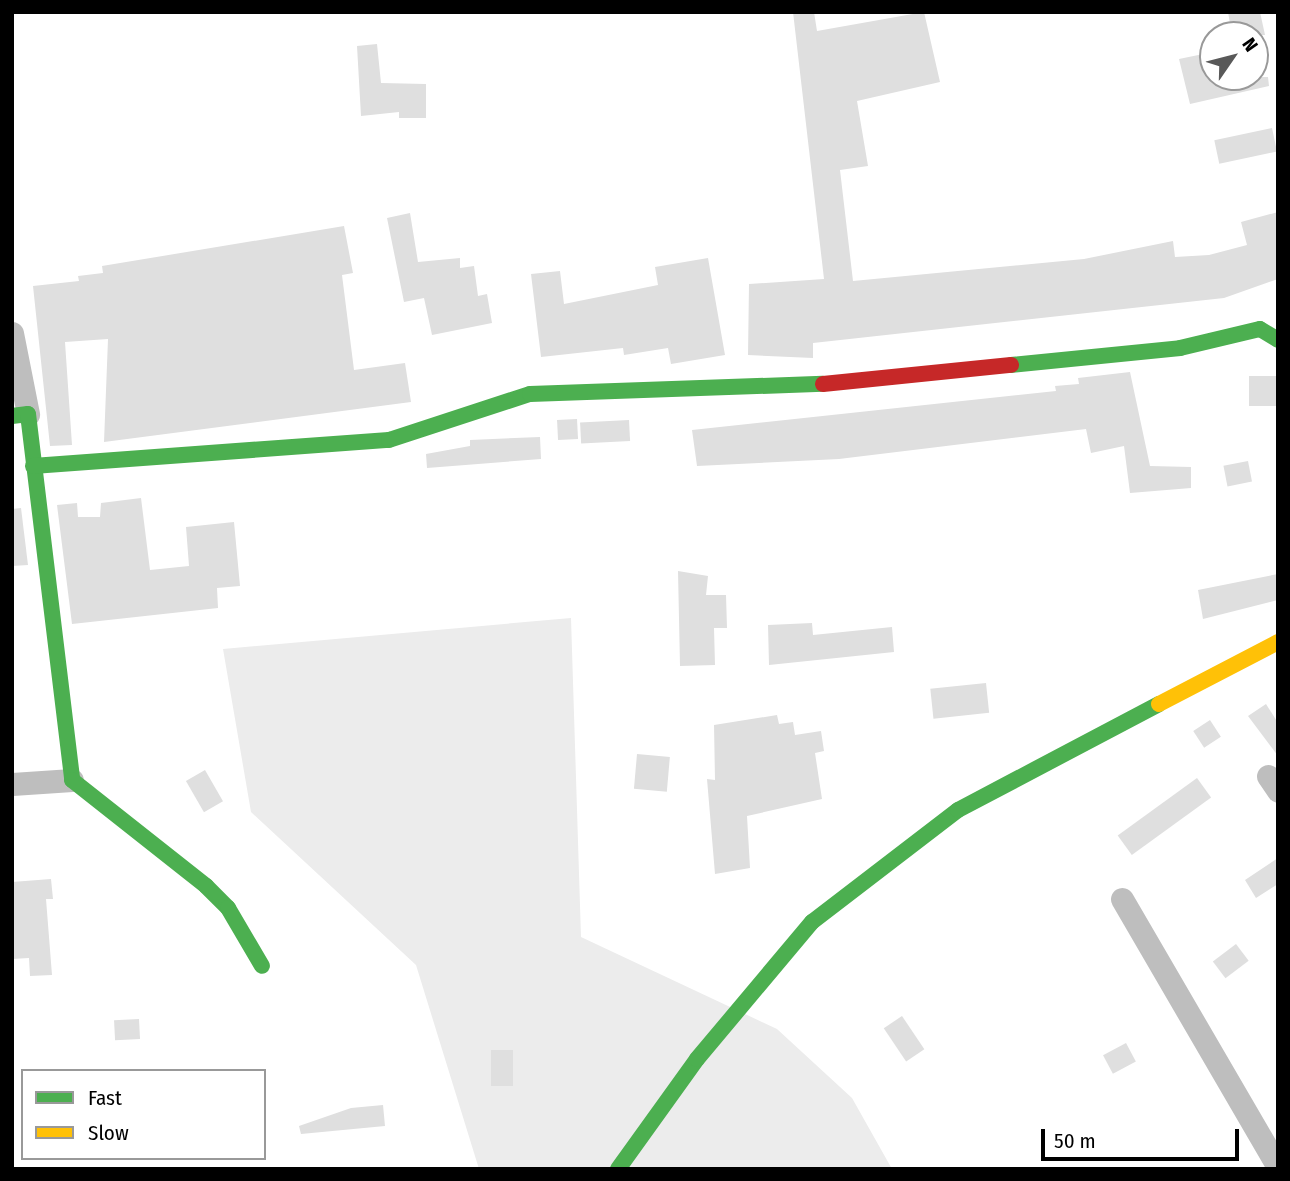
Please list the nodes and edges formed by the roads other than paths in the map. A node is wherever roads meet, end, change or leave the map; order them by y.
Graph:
1 (12, 333) edge
2 (1278, 341) edge
3 (20, 415) edge
4 (33, 466) junction
5 (1278, 642) edge
6 (72, 780) junction
7 (12, 784) edge
8 (1122, 899) dead end
9 (262, 966) dead end
10 (1278, 1167) edge
11 (618, 1169) edge

1 - 3 street
2 - 4 street
3 - 4 street
4 - 6 street
5 - 11 street
6 - 7 street
6 - 9 street
8 - 10 street

